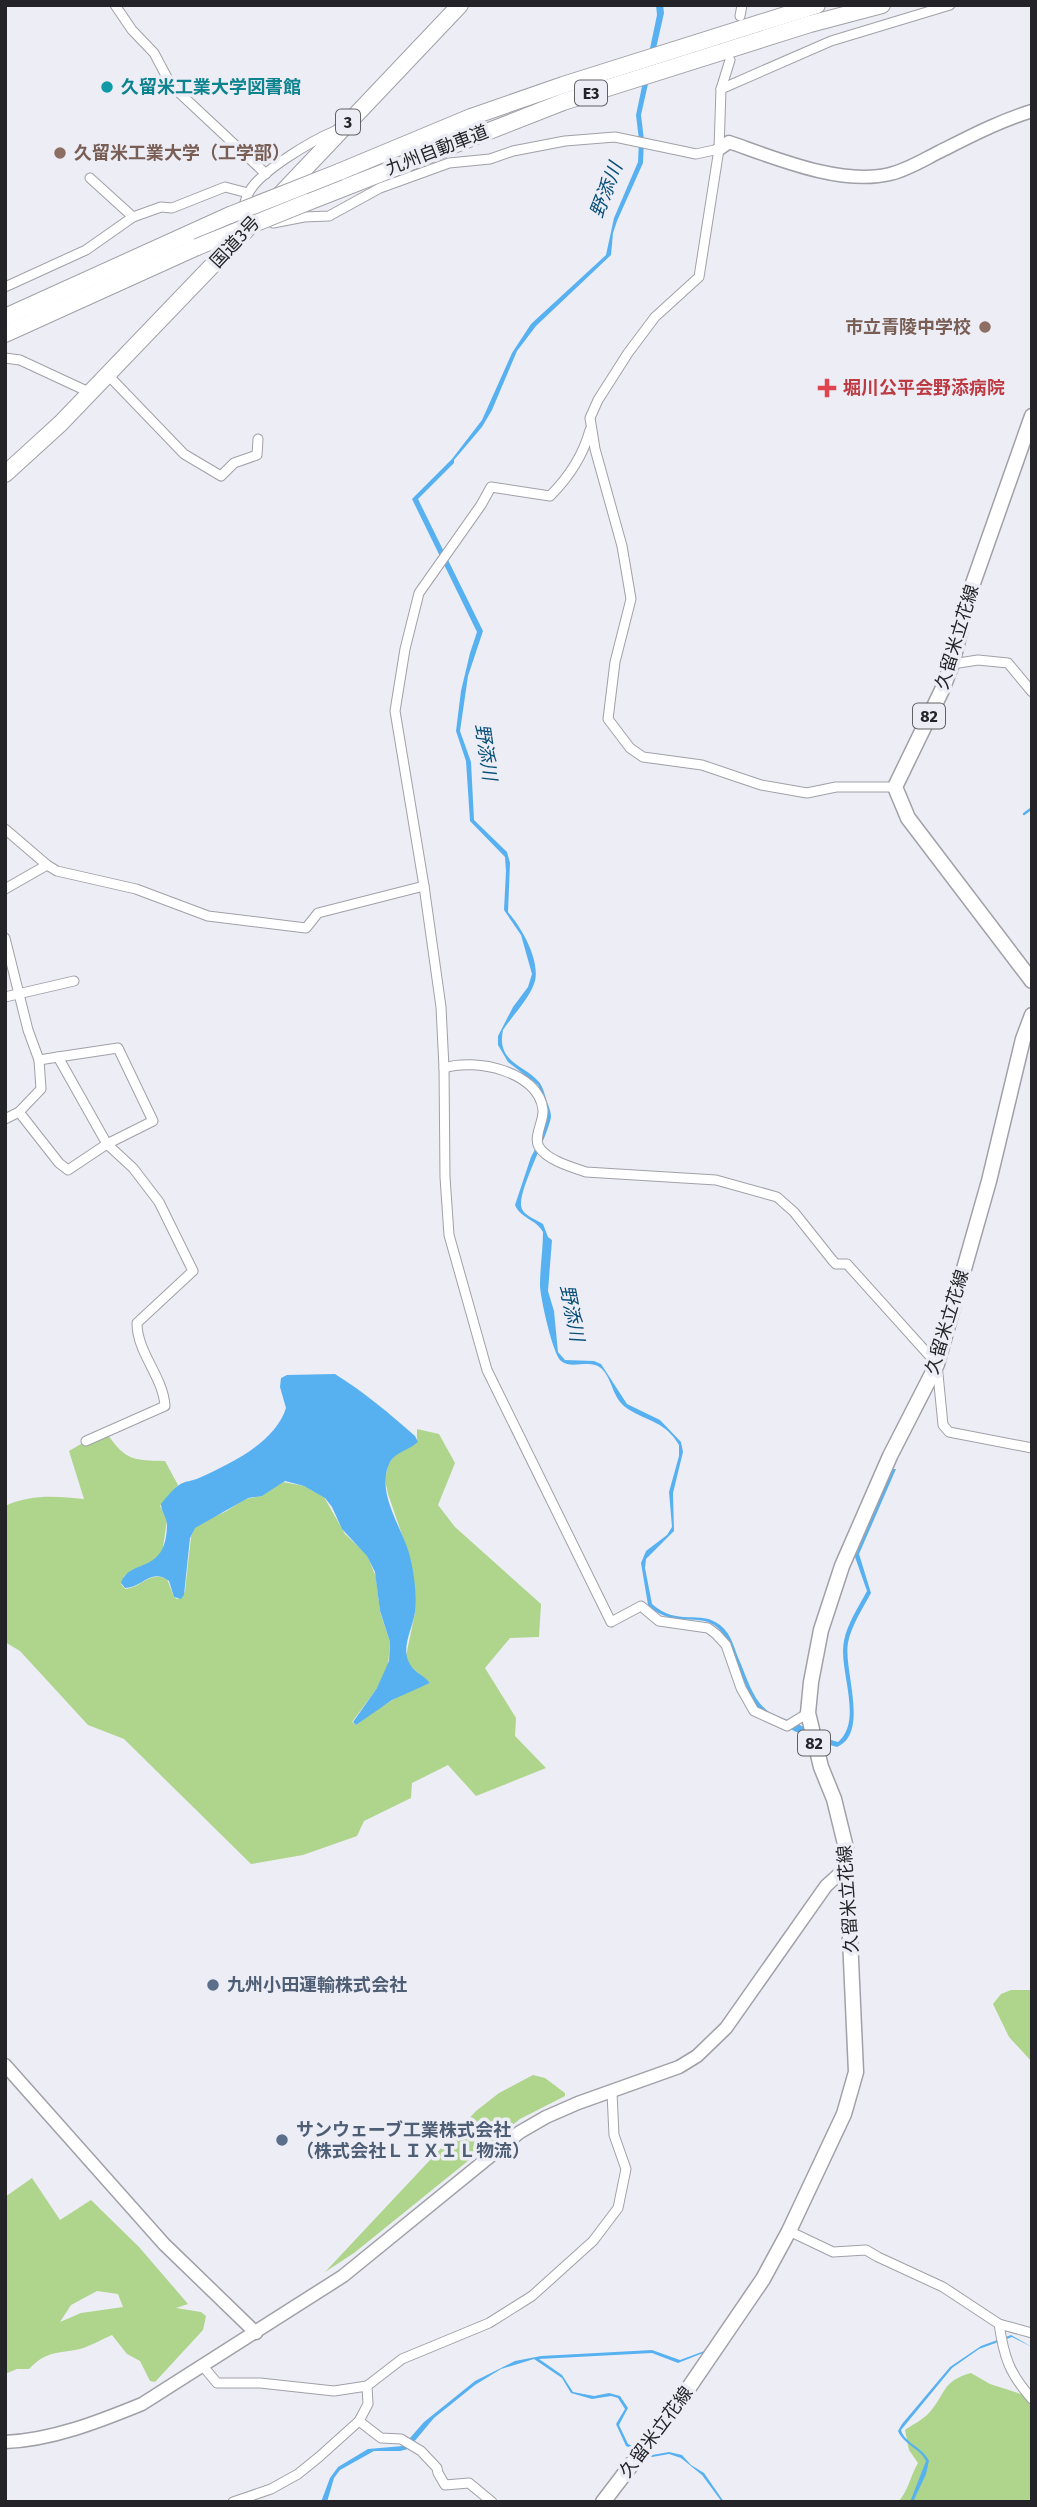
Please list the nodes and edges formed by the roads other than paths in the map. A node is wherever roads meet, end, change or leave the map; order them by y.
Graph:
1 (115, 5) edge
2 (460, 5) edge
3 (817, 5) edge
4 (882, 5) edge
5 (950, 5) edge
6 (730, 60) dead end
7 (720, 89) junction
8 (1032, 111) edge
9 (343, 127) junction
10 (719, 149) junction
11 (266, 174) junction
12 (90, 178) dead end
13 (248, 193) junction
14 (134, 217) junction
15 (242, 235) junction
16 (5, 287) edge
17 (5, 317) edge
18 (5, 334) edge
19 (5, 358) edge
20 (108, 375) junction
21 (91, 393) junction
22 (1032, 416) edge
23 (590, 430) junction
24 (257, 439) dead end
25 (5, 474) edge
26 (952, 664) junction
27 (1032, 692) edge
28 (895, 787) junction
29 (5, 829) edge
30 (47, 865) junction
31 (424, 886) junction
32 (5, 889) edge
33 (5, 938) edge
34 (74, 981) dead end
35 (1032, 981) edge
36 (19, 993) junction
37 (5, 997) edge
38 (1032, 1015) edge
39 (1027, 1041) edge
40 (58, 1057) junction
41 (39, 1060) junction
42 (444, 1068) junction
43 (19, 1112) junction
44 (5, 1119) edge
45 (107, 1144) junction
46 (937, 1364) junction
47 (86, 1441) dead end
48 (1032, 1448) edge
49 (808, 1713) junction
50 (847, 1867) junction
51 (5, 2066) edge
52 (612, 2093) junction
53 (789, 2231) junction
54 (999, 2324) junction
55 (256, 2333) junction
56 (1032, 2333) edge
57 (202, 2365) junction
58 (367, 2386) junction
59 (1032, 2399) edge
60 (359, 2421) junction
61 (5, 2442) edge
62 (233, 2502) edge
63 (492, 2502) edge
64 (603, 2502) edge

1 - 11 street
2 - 9 highway, 国道3号 / 3
3 - 17 highway, 九州自動車道 / E3, bridge
4 - 18 highway, 九州自動車道 / E3, bridge
5 - 7 street
6 - 7 street
7 - 10 street
8 - 10 street
9 - 11 street
9 - 15 highway, 国道3号 / 3
10 - 15 street
10 - 23 street
11 - 13 street
12 - 14 street
13 - 14 street
13 - 15 street
14 - 16 street
15 - 20 highway, 国道3号 / 3
19 - 21 street
20 - 21 highway, 国道3号 / 3
20 - 24 street
21 - 25 highway, 国道3号 / 3
22 - 26 main road, 久留米立花線 / 82
23 - 28 street
23 - 31 street
26 - 27 street
26 - 28 main road, 久留米立花線 / 82
28 - 35 main road
29 - 30 street
30 - 31 street
30 - 32 street
31 - 42 street
33 - 36 street
34 - 36 street
36 - 37 street
36 - 41 street
38 - 39 main road, 久留米立花線 / 82
39 - 46 main road, 久留米立花線 / 82
40 - 41 street
40 - 45 street
40 - 45 street
41 - 43 street
42 - 46 street
42 - 49 street
43 - 44 street
43 - 45 street
45 - 47 street
46 - 48 street
46 - 49 main road, 久留米立花線 / 82
49 - 50 main road, 久留米立花線 / 82
50 - 52 street
50 - 53 main road, 久留米立花線 / 82
51 - 55 street
52 - 55 street
52 - 58 street
53 - 54 street
53 - 64 main road, 久留米立花線 / 82
54 - 56 street
54 - 59 street
55 - 57 street
57 - 58 street
57 - 61 street
58 - 60 street
60 - 62 street
60 - 63 street

